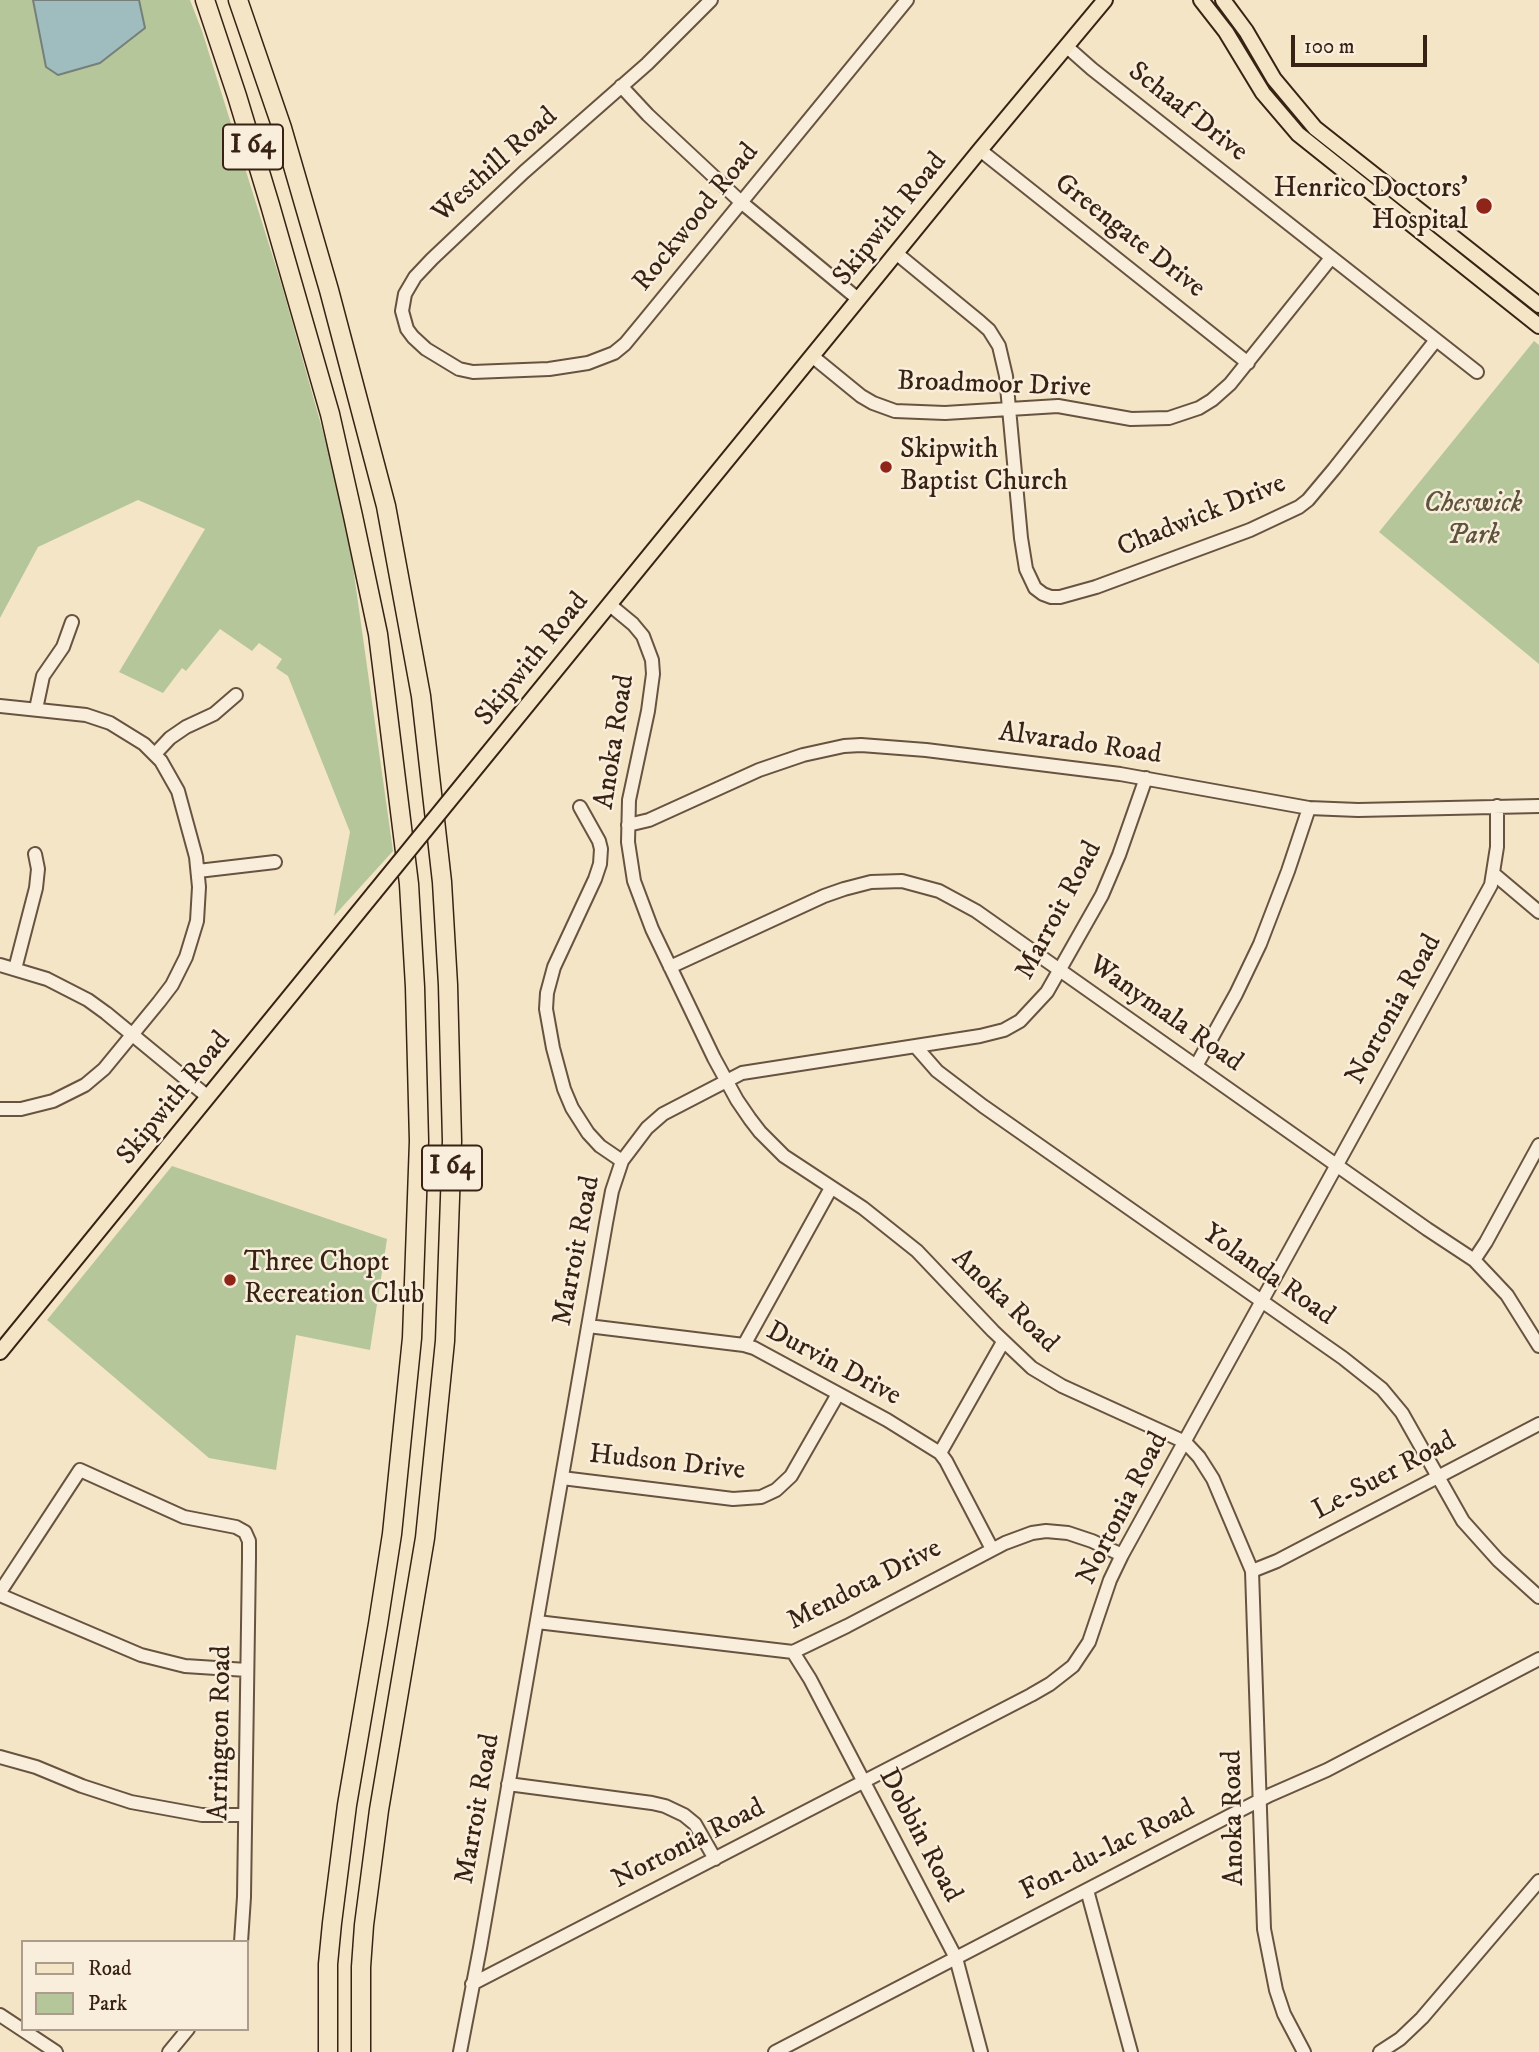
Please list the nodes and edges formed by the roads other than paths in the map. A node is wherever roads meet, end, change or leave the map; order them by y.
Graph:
1 (205, 0) edge
2 (238, 0) edge
3 (711, 0) edge
4 (907, 0) edge
5 (1105, 0) edge
6 (1201, 0) edge
7 (1223, 0) edge
8 (1066, 46) junction
9 (621, 86) junction
10 (980, 150) junction
11 (741, 202) junction
12 (896, 253) junction
13 (1331, 258) junction
14 (858, 299) junction
15 (1539, 305) edge
16 (1539, 326) edge
17 (1436, 340) junction
18 (811, 356) junction
19 (1248, 363) junction
20 (473, 372) joint
21 (1477, 372) dead end
22 (1009, 409) junction
23 (610, 605) junction
24 (72, 622) dead end
25 (236, 695) dead end
26 (0, 706) edge
27 (36, 709) junction
28 (155, 754) junction
29 (1146, 778) junction
30 (1497, 806) junction
31 (1539, 806) edge
32 (579, 807) dead end
33 (1309, 807) junction
34 (628, 825) junction
35 (35, 854) dead end
36 (275, 862) dead end
37 (198, 871) junction
38 (1494, 874) junction
39 (1539, 912) edge
40 (0, 965) edge
41 (670, 967) junction
42 (15, 969) junction
43 (1060, 971) junction
44 (133, 1035) junction
45 (915, 1047) junction
46 (1196, 1066) junction
47 (727, 1082) junction
48 (208, 1097) junction
49 (0, 1109) edge
50 (1539, 1145) edge
51 (622, 1161) junction
52 (1337, 1166) junction
53 (831, 1188) junction
54 (1474, 1260) junction
55 (1262, 1302) junction
56 (588, 1326) junction
57 (1003, 1342) junction
58 (744, 1345) junction
59 (1539, 1346) edge
60 (0, 1352) edge
61 (838, 1394) junction
62 (1539, 1424) edge
63 (1185, 1442) junction
64 (940, 1453) junction
65 (1438, 1477) junction
66 (562, 1478) junction
67 (992, 1549) junction
68 (1122, 1555) junction
69 (1252, 1571) junction
70 (0, 1594) edge
71 (1539, 1597) edge
72 (537, 1622) junction
73 (793, 1652) junction
74 (1539, 1659) edge
75 (247, 1670) junction
76 (0, 1757) edge
77 (862, 1782) junction
78 (508, 1784) junction
79 (1259, 1801) junction
80 (245, 1815) junction
81 (715, 1859) junction
82 (1539, 1881) edge
83 (1087, 1889) junction
84 (241, 1940) edge
85 (956, 1958) junction
86 (472, 1984) junction
87 (0, 2015) edge
88 (21, 2029) edge
89 (24, 2031) edge
90 (186, 2031) edge
91 (56, 2052) edge
92 (169, 2052) edge
93 (328, 2052) edge
94 (361, 2052) edge
95 (460, 2052) edge
96 (775, 2052) edge
97 (981, 2052) edge
98 (1131, 2052) edge
99 (1304, 2052) edge
100 (1380, 2052) edge

1 - 93 highway, I 64
2 - 94 highway, I 64
3 - 9 street, Westhill Road
4 - 11 street, Rockwood Road
5 - 8 main road, Skipwith Road
6 - 16 main road
7 - 15 main road
8 - 10 main road, Skipwith Road
8 - 13 street, Schaaf Drive
9 - 11 street
9 - 20 street, Westhill Road
10 - 12 main road, Skipwith Road
10 - 19 street, Greengate Drive
11 - 14 street
11 - 20 street, Rockwood Road
12 - 14 main road, Skipwith Road
12 - 22 street
13 - 17 street, Schaaf Drive
13 - 19 street, Broadmoor Drive
14 - 18 main road, Skipwith Road
17 - 21 street, Schaaf Drive
17 - 22 street, Chadwick Drive
18 - 22 street, Broadmoor Drive
18 - 23 main road, Skipwith Road
19 - 22 street, Broadmoor Drive
23 - 34 street, Anoka Road
23 - 48 main road, Skipwith Road, bridge
24 - 27 street
25 - 28 street
26 - 27 street
27 - 28 street
28 - 37 street
29 - 33 street, Alvarado Road
29 - 34 street, Alvarado Road
29 - 43 street, Marroit Road
30 - 31 street, Alvarado Road
30 - 33 street, Alvarado Road
30 - 38 street, Nortonia Road
32 - 51 street
33 - 46 street
34 - 41 street, Anoka Road
35 - 42 street
36 - 37 street
37 - 44 street
38 - 39 street
38 - 52 street, Nortonia Road
40 - 42 street
41 - 43 street, Wanymala Road
41 - 47 street, Anoka Road
42 - 44 street
43 - 45 street, Marroit Road
43 - 46 street, Wanymala Road
44 - 48 street
44 - 49 street
45 - 47 street, Marroit Road
45 - 55 street, Yolanda Road
46 - 52 street, Wanymala Road
47 - 51 street, Marroit Road
47 - 53 street, Anoka Road
48 - 60 main road, Skipwith Road
50 - 54 street
51 - 56 street, Marroit Road
52 - 54 street, Wanymala Road
52 - 55 street, Nortonia Road
53 - 57 street, Anoka Road
53 - 58 street
54 - 59 street, Wanymala Road
55 - 63 street, Nortonia Road
55 - 65 street, Yolanda Road
56 - 58 street, Durvin Drive
56 - 66 street, Marroit Road
57 - 63 street, Anoka Road
57 - 64 street
58 - 61 street, Durvin Drive
61 - 64 street, Durvin Drive
61 - 66 street, Hudson Drive
62 - 65 street, Le-Suer Road
63 - 68 street, Nortonia Road
63 - 69 street, Anoka Road
64 - 67 street, Durvin Drive
65 - 69 street, Le-Suer Road
65 - 71 street, Yolanda Road
66 - 72 street, Marroit Road
67 - 68 street, Mendota Drive
67 - 73 street, Mendota Drive
68 - 77 street, Nortonia Road
69 - 79 street, Anoka Road
70 - 75 street
70 - 75 street, Arrington Road
72 - 73 street, Mendota Drive
72 - 78 street, Marroit Road
73 - 77 street, Dobbin Road
74 - 79 street, Fon-du-lac Road
75 - 80 street, Arrington Road
76 - 80 street
77 - 81 street, Nortonia Road
77 - 85 street, Dobbin Road
78 - 81 street
78 - 86 street, Marroit Road
79 - 83 street, Fon-du-lac Road
79 - 99 street, Anoka Road
80 - 84 street, Arrington Road
81 - 86 street, Nortonia Road
82 - 100 street
83 - 85 street, Fon-du-lac Road
83 - 98 street
85 - 96 street, Fon-du-lac Road
85 - 97 street, Dobbin Road
86 - 95 street, Marroit Road
87 - 88 street
89 - 91 street
90 - 92 street

